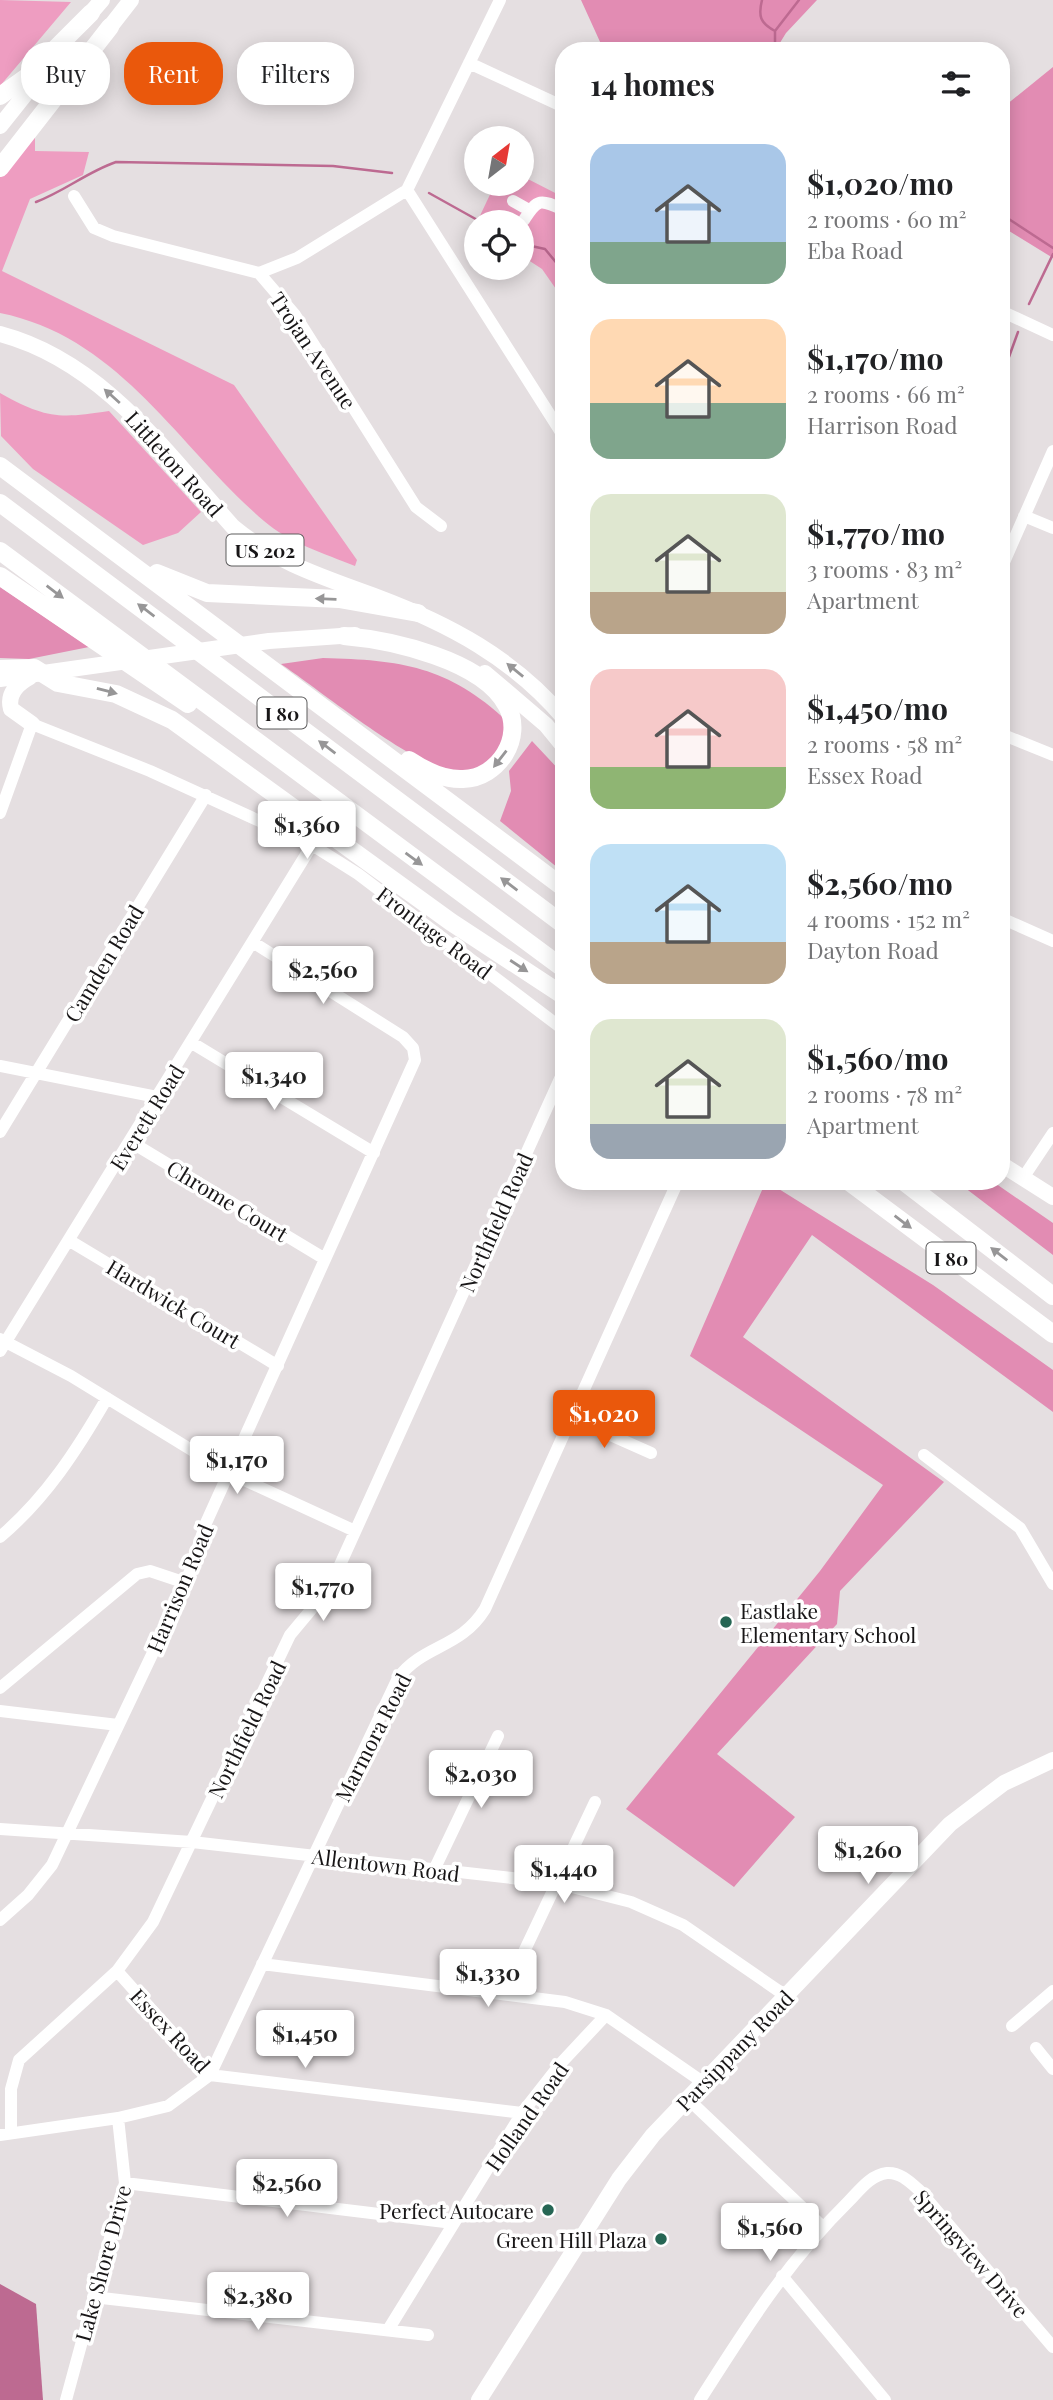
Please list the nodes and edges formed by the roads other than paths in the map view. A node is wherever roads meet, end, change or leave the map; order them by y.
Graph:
1 (131, 0) edge
2 (500, 0) edge
3 (96, 6) edge
4 (110, 27) joint
5 (469, 63) junction
6 (0, 96) edge
7 (555, 103) edge
8 (0, 126) edge
9 (0, 168) edge
10 (407, 190) junction
11 (74, 196) dead end
12 (513, 201) dead end
13 (555, 206) edge
14 (258, 273) junction
15 (1010, 315) edge
16 (0, 334) edge
17 (1053, 335) edge
18 (555, 423) edge
19 (0, 451) edge
20 (1053, 451) edge
21 (0, 466) edge
22 (39, 495) junction
23 (0, 503) edge
24 (1024, 516) junction
25 (441, 526) dead end
26 (1053, 528) edge
27 (1010, 548) edge
28 (0, 551) edge
29 (128, 560) junction
30 (0, 576) edge
31 (418, 613) junction
32 (344, 636) junction
33 (269, 666) junction
34 (0, 669) edge
35 (38, 674) junction
36 (0, 679) edge
37 (555, 708) edge
38 (0, 718) edge
39 (32, 724) junction
40 (555, 736) edge
41 (1010, 738) edge
42 (1053, 755) edge
43 (282, 762) junction
44 (206, 795) junction
45 (0, 813) edge
46 (312, 845) junction
47 (555, 881) edge
48 (555, 918) edge
49 (1010, 922) edge
50 (1053, 941) edge
51 (254, 943) junction
52 (555, 963) edge
53 (555, 990) edge
54 (555, 1023) edge
55 (192, 1043) junction
56 (0, 1066) edge
57 (36, 1073) junction
58 (555, 1090) edge
59 (157, 1097) junction
60 (0, 1132) edge
61 (1053, 1133) edge
62 (131, 1142) junction
63 (374, 1153) junction
64 (1010, 1170) edge
65 (1023, 1178) junction
66 (674, 1190) edge
67 (860, 1190) edge
68 (915, 1190) edge
69 (1053, 1197) edge
70 (70, 1241) junction
71 (325, 1259) junction
72 (1053, 1296) edge
73 (1053, 1334) edge
74 (2, 1343) edge
75 (278, 1366) junction
76 (107, 1398) junction
77 (570, 1417) junction
78 (651, 1452) dead end
79 (924, 1455) dead end
80 (229, 1473) junction
81 (355, 1531) junction
82 (0, 1537) edge
83 (186, 1583) junction
84 (1053, 1584) edge
85 (0, 1688) edge
86 (0, 1711) edge
87 (118, 1725) junction
88 (498, 1736) dead end
89 (1053, 1760) edge
90 (595, 1802) dead end
91 (0, 1829) edge
92 (66, 1833) junction
93 (192, 1842) junction
94 (313, 1855) junction
95 (434, 1870) junction
96 (556, 1883) junction
97 (0, 1920) edge
98 (262, 1964) junction
99 (117, 1971) junction
100 (1053, 1991) edge
101 (505, 1994) junction
102 (786, 1996) junction
103 (606, 2015) junction
104 (1012, 2026) dead end
105 (1036, 2048) dead end
106 (1053, 2069) edge
107 (210, 2075) junction
108 (704, 2082) junction
109 (688, 2099) junction
110 (523, 2113) junction
111 (118, 2118) junction
112 (6, 2134) edge
113 (125, 2183) junction
114 (453, 2223) junction
115 (823, 2227) junction
116 (782, 2276) junction
117 (93, 2297) junction
118 (388, 2330) junction
119 (428, 2335) dead end
120 (1053, 2347) edge
121 (66, 2400) edge
122 (479, 2400) edge
123 (700, 2400) edge
124 (885, 2400) edge

1 - 4 main road
2 - 5 street
3 - 6 highway
3 - 8 main road
4 - 9 highway
5 - 7 street
5 - 10 street
10 - 14 street
10 - 18 street
11 - 14 street, Trojan Avenue
12 - 13 street
14 - 25 street, Trojan Avenue
15 - 17 street
31 -> 16 main road, Littleton Road / US 202
19 - 22 highway
20 - 24 street
21 - 22 highway
22 - 29 highway
48 -> 23 highway, I 80
24 - 26 street
24 - 27 street
28 -> 43 highway, I 80
31 -> 29 highway
29 - 33 highway
30 - 43 highway
37 -> 31 main road, Littleton Road / US 202
32 -> 33 highway
32 - 35 main road
32 - 40 main road
33 - 47 highway
34 - 35 highway
35 - 36 main road
35 - 39 main road
35 -> 53 highway
38 - 39 main road
39 - 44 street, Frontage Road
39 - 45 street
41 - 42 street
43 -> 52 highway, I 80
44 - 46 street, Frontage Road
44 - 57 street, Camden Road
46 - 51 street, Everett Road
46 - 54 street, Frontage Road
49 - 50 street
51 - 55 street, Everett Road
51 - 63 street, Harrison Road
55 - 59 street, Everett Road
55 - 63 street
56 - 57 street
57 - 59 street
57 - 60 street, Camden Road
58 - 81 street, Northfield Road
59 - 62 street, Everett Road
61 - 65 street
62 - 70 street, Everett Road
62 - 71 street, Chrome Court
63 - 71 street, Harrison Road
64 - 65 main road
65 - 69 main road
66 - 77 street, Marmora Road
67 -> 73 highway, I 80
72 -> 68 highway, I 80
70 - 74 street, Everett Road
70 - 75 street, Hardwick Court
71 - 75 street, Harrison Road
74 - 76 street
75 - 80 street, Harrison Road
76 - 80 street
76 - 82 street
77 - 78 street
77 - 94 street, Marmora Road
79 - 84 street
80 - 81 street
80 - 83 street, Harrison Road
81 - 93 street, Northfield Road
83 - 85 street
83 - 87 street, Harrison Road
86 - 87 street
87 - 92 street, Harrison Road
88 - 95 street
89 - 102 main road, Parsippany Road
90 - 96 street
91 - 92 street, Allentown Road
92 - 93 street, Allentown Road
92 - 97 street, Harrison Road
93 - 94 street, Allentown Road
93 - 99 street, Northfield Road
94 - 95 street, Allentown Road
94 - 98 street, Marmora Road
95 - 96 street, Allentown Road
96 - 101 street
96 - 102 street, Allentown Road
98 - 101 street
98 - 107 street, Marmora Road
99 - 107 street, Essex Road
99 - 112 street, Northfield Road
100 - 104 street
101 - 103 street
102 - 108 main road, Parsippany Road
103 - 108 street
103 - 110 street, Holland Road
105 - 106 street
107 - 110 street, Essex Road
107 - 111 street, Marmora Road
108 - 109 main road, Parsippany Road
109 - 115 street
109 - 122 main road, Parsippany Road
110 - 114 street, Holland Road
111 - 112 street
111 - 113 street, Lake Shore Drive
113 - 114 street
113 - 117 street, Lake Shore Drive
114 - 118 street, Holland Road
115 - 116 street
115 - 120 street, Springview Drive
116 - 123 street
116 - 124 street
117 - 118 street
117 - 121 street, Lake Shore Drive
118 - 119 street

